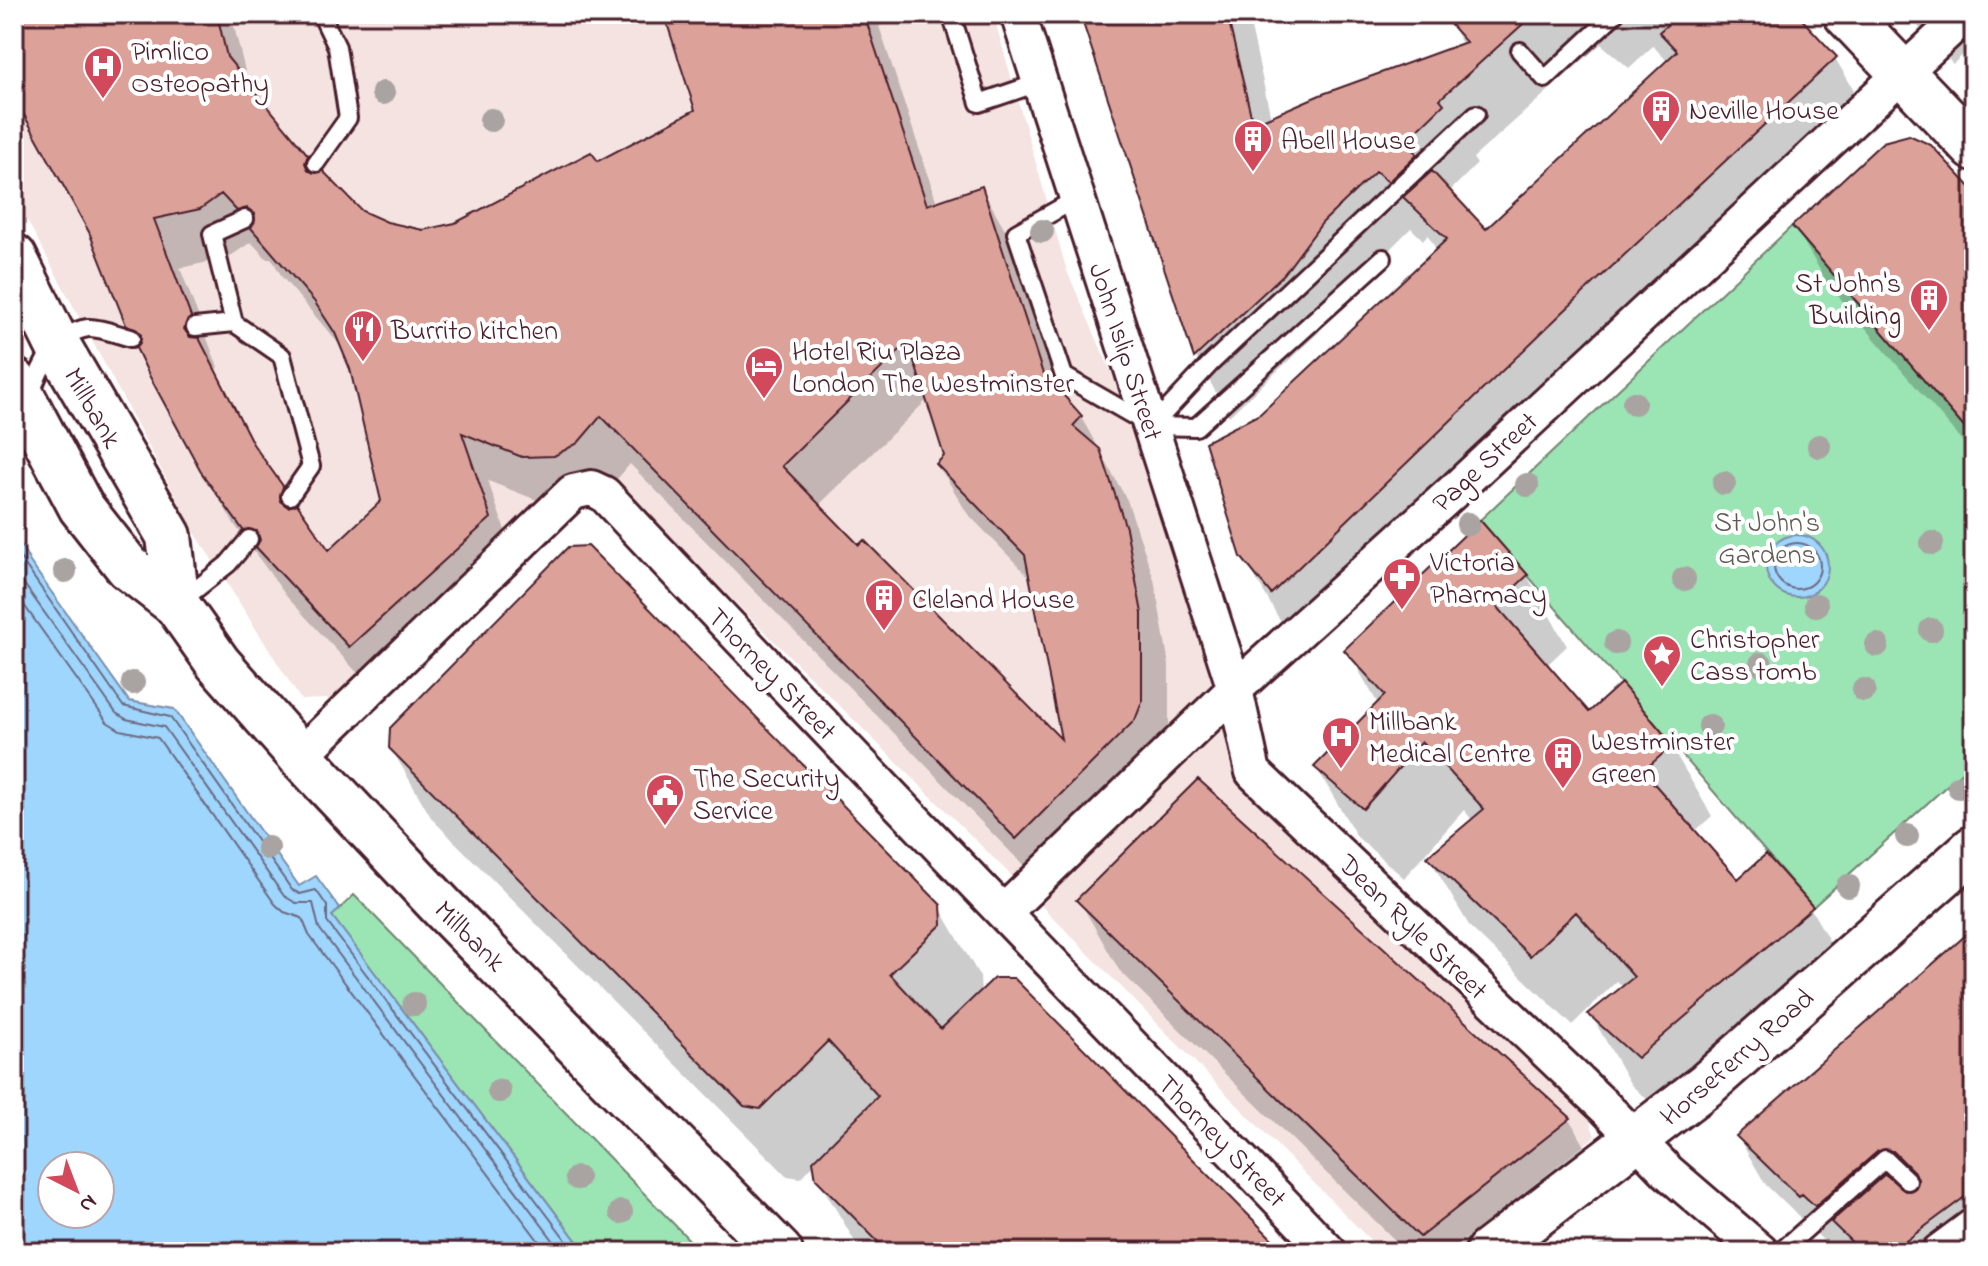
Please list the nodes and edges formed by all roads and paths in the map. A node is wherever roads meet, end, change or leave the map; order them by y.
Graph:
1 (321, 14) edge
2 (951, 14) edge
3 (1018, 14) edge
4 (1615, 14) edge
5 (1846, 14) edge
6 (1966, 14) edge
7 (1520, 51) dead end
8 (1902, 75) junction
9 (1038, 83) junction
10 (1476, 114) dead end
11 (1974, 148) edge
12 (316, 163) dead end
13 (1076, 199) junction
14 (245, 219) dead end
15 (14, 257) edge
16 (1383, 258) dead end
17 (234, 323) junction
18 (195, 327) dead end
19 (131, 338) dead end
20 (57, 344) junction
21 (21, 394) edge
22 (1152, 426) junction
23 (290, 496) dead end
24 (249, 539) dead end
25 (177, 605) junction
26 (1235, 689) junction
27 (300, 756) junction
28 (1974, 848) edge
29 (1005, 911) junction
30 (1637, 1140) junction
31 (1908, 1181) dead end
32 (1974, 1226) edge
33 (780, 1252) edge
34 (1329, 1252) edge
35 (1488, 1252) edge
36 (1761, 1252) edge
37 (1780, 1252) edge
38 (1939, 1252) edge

1 - 12 lane
2 - 9 lane
3 - 9 street, John Islip Street
4 - 7 lane
5 - 8 main road
6 - 8 street, Page Street
8 - 11 main road
8 - 26 street, Page Street
9 - 13 street, John Islip Street
10 - 22 lane
13 - 22 street, John Islip Street
13 - 22 lane
14 - 17 lane
15 - 20 main road, Millbank
16 - 22 lane
17 - 18 lane
17 - 23 lane
19 - 20 lane
20 - 21 lane
20 - 25 main road, Millbank
21 - 25 main road, Millbank
22 - 26 street, John Islip Street
24 - 25 lane
25 - 27 main road, Millbank
26 - 29 street, Page Street
26 - 30 street, Dean Ryle Street
27 - 29 street, Thorney Street
27 - 33 main road, Millbank
28 - 30 main road, Horseferry Road
29 - 34 street, Thorney Street
30 - 35 main road, Horseferry Road
30 - 36 street, Dean Ryle Street
31 - 37 lane
32 - 38 street

